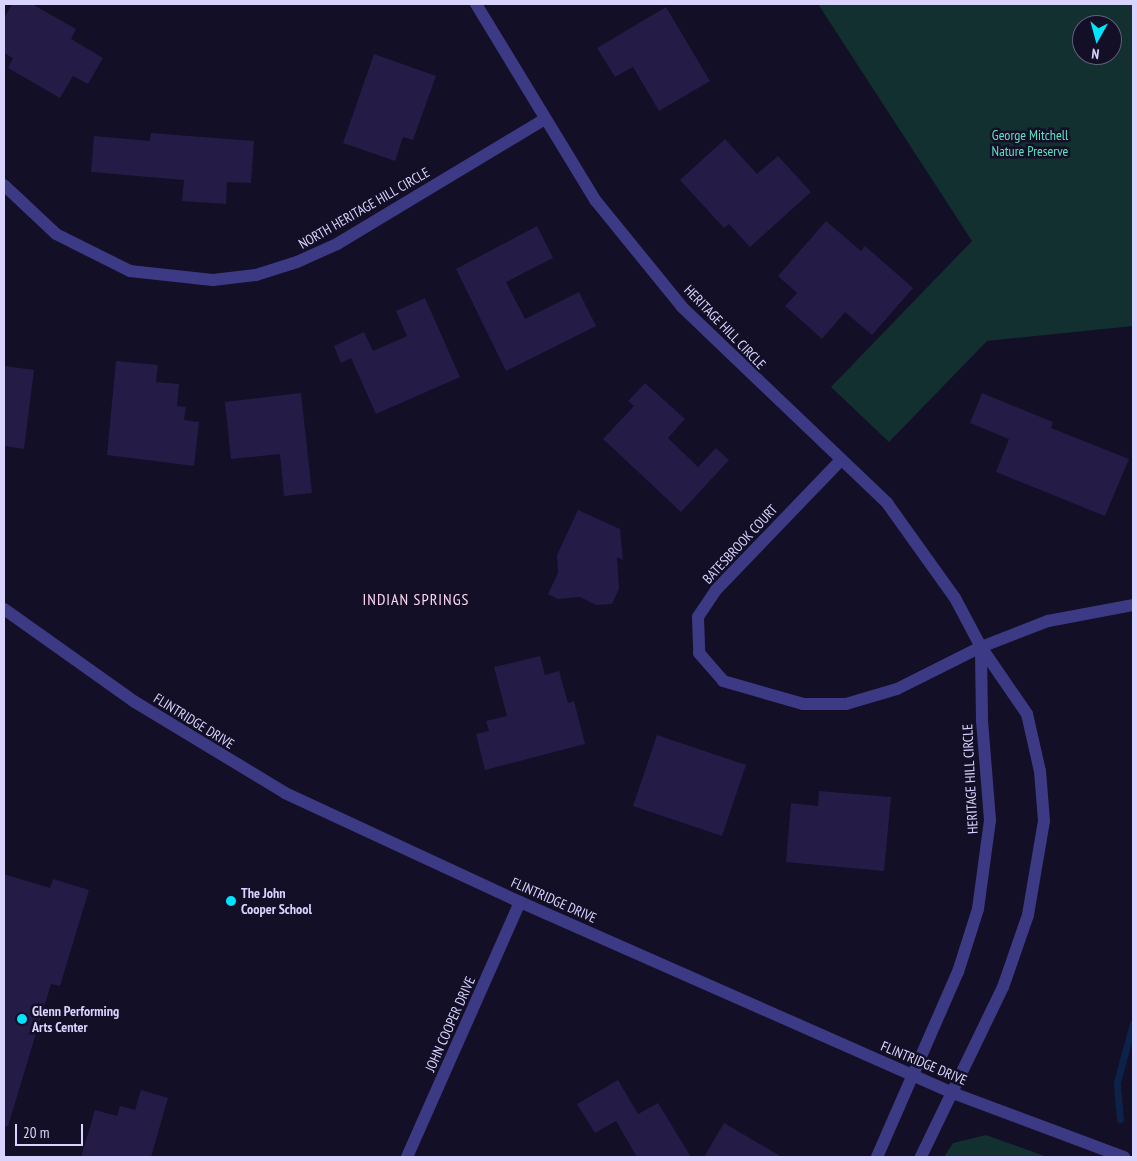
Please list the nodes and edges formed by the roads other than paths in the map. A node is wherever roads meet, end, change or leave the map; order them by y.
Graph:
1 (476, 4) edge
2 (543, 120) junction
3 (4, 185) edge
4 (840, 461) junction
5 (1133, 605) edge
6 (4, 609) edge
7 (980, 647) junction
8 (520, 902) junction
9 (914, 1076) junction
10 (950, 1092) junction
11 (407, 1157) edge
12 (877, 1157) edge
13 (921, 1157) edge
14 (1124, 1157) edge

1 - 2 street, HERITAGE HILL CIRCLE
2 - 3 street, NORTH HERITAGE HILL CIRCLE
2 - 4 street, HERITAGE HILL CIRCLE
4 - 7 street, HERITAGE HILL CIRCLE
4 - 7 street, BATESBROOK COURT
5 - 7 street, BATESBROOK COURT
6 - 8 street, FLINTRIDGE DRIVE
7 - 9 street, HERITAGE HILL CIRCLE
7 - 10 street, HERITAGE HILL CIRCLE
8 - 9 street, FLINTRIDGE DRIVE
8 - 11 street, JOHN COOPER DRIVE
9 - 10 street, FLINTRIDGE DRIVE
9 - 12 street, HERITAGE HILL CIRCLE
10 - 13 street, HERITAGE HILL CIRCLE
10 - 14 street, FLINTRIDGE DRIVE

